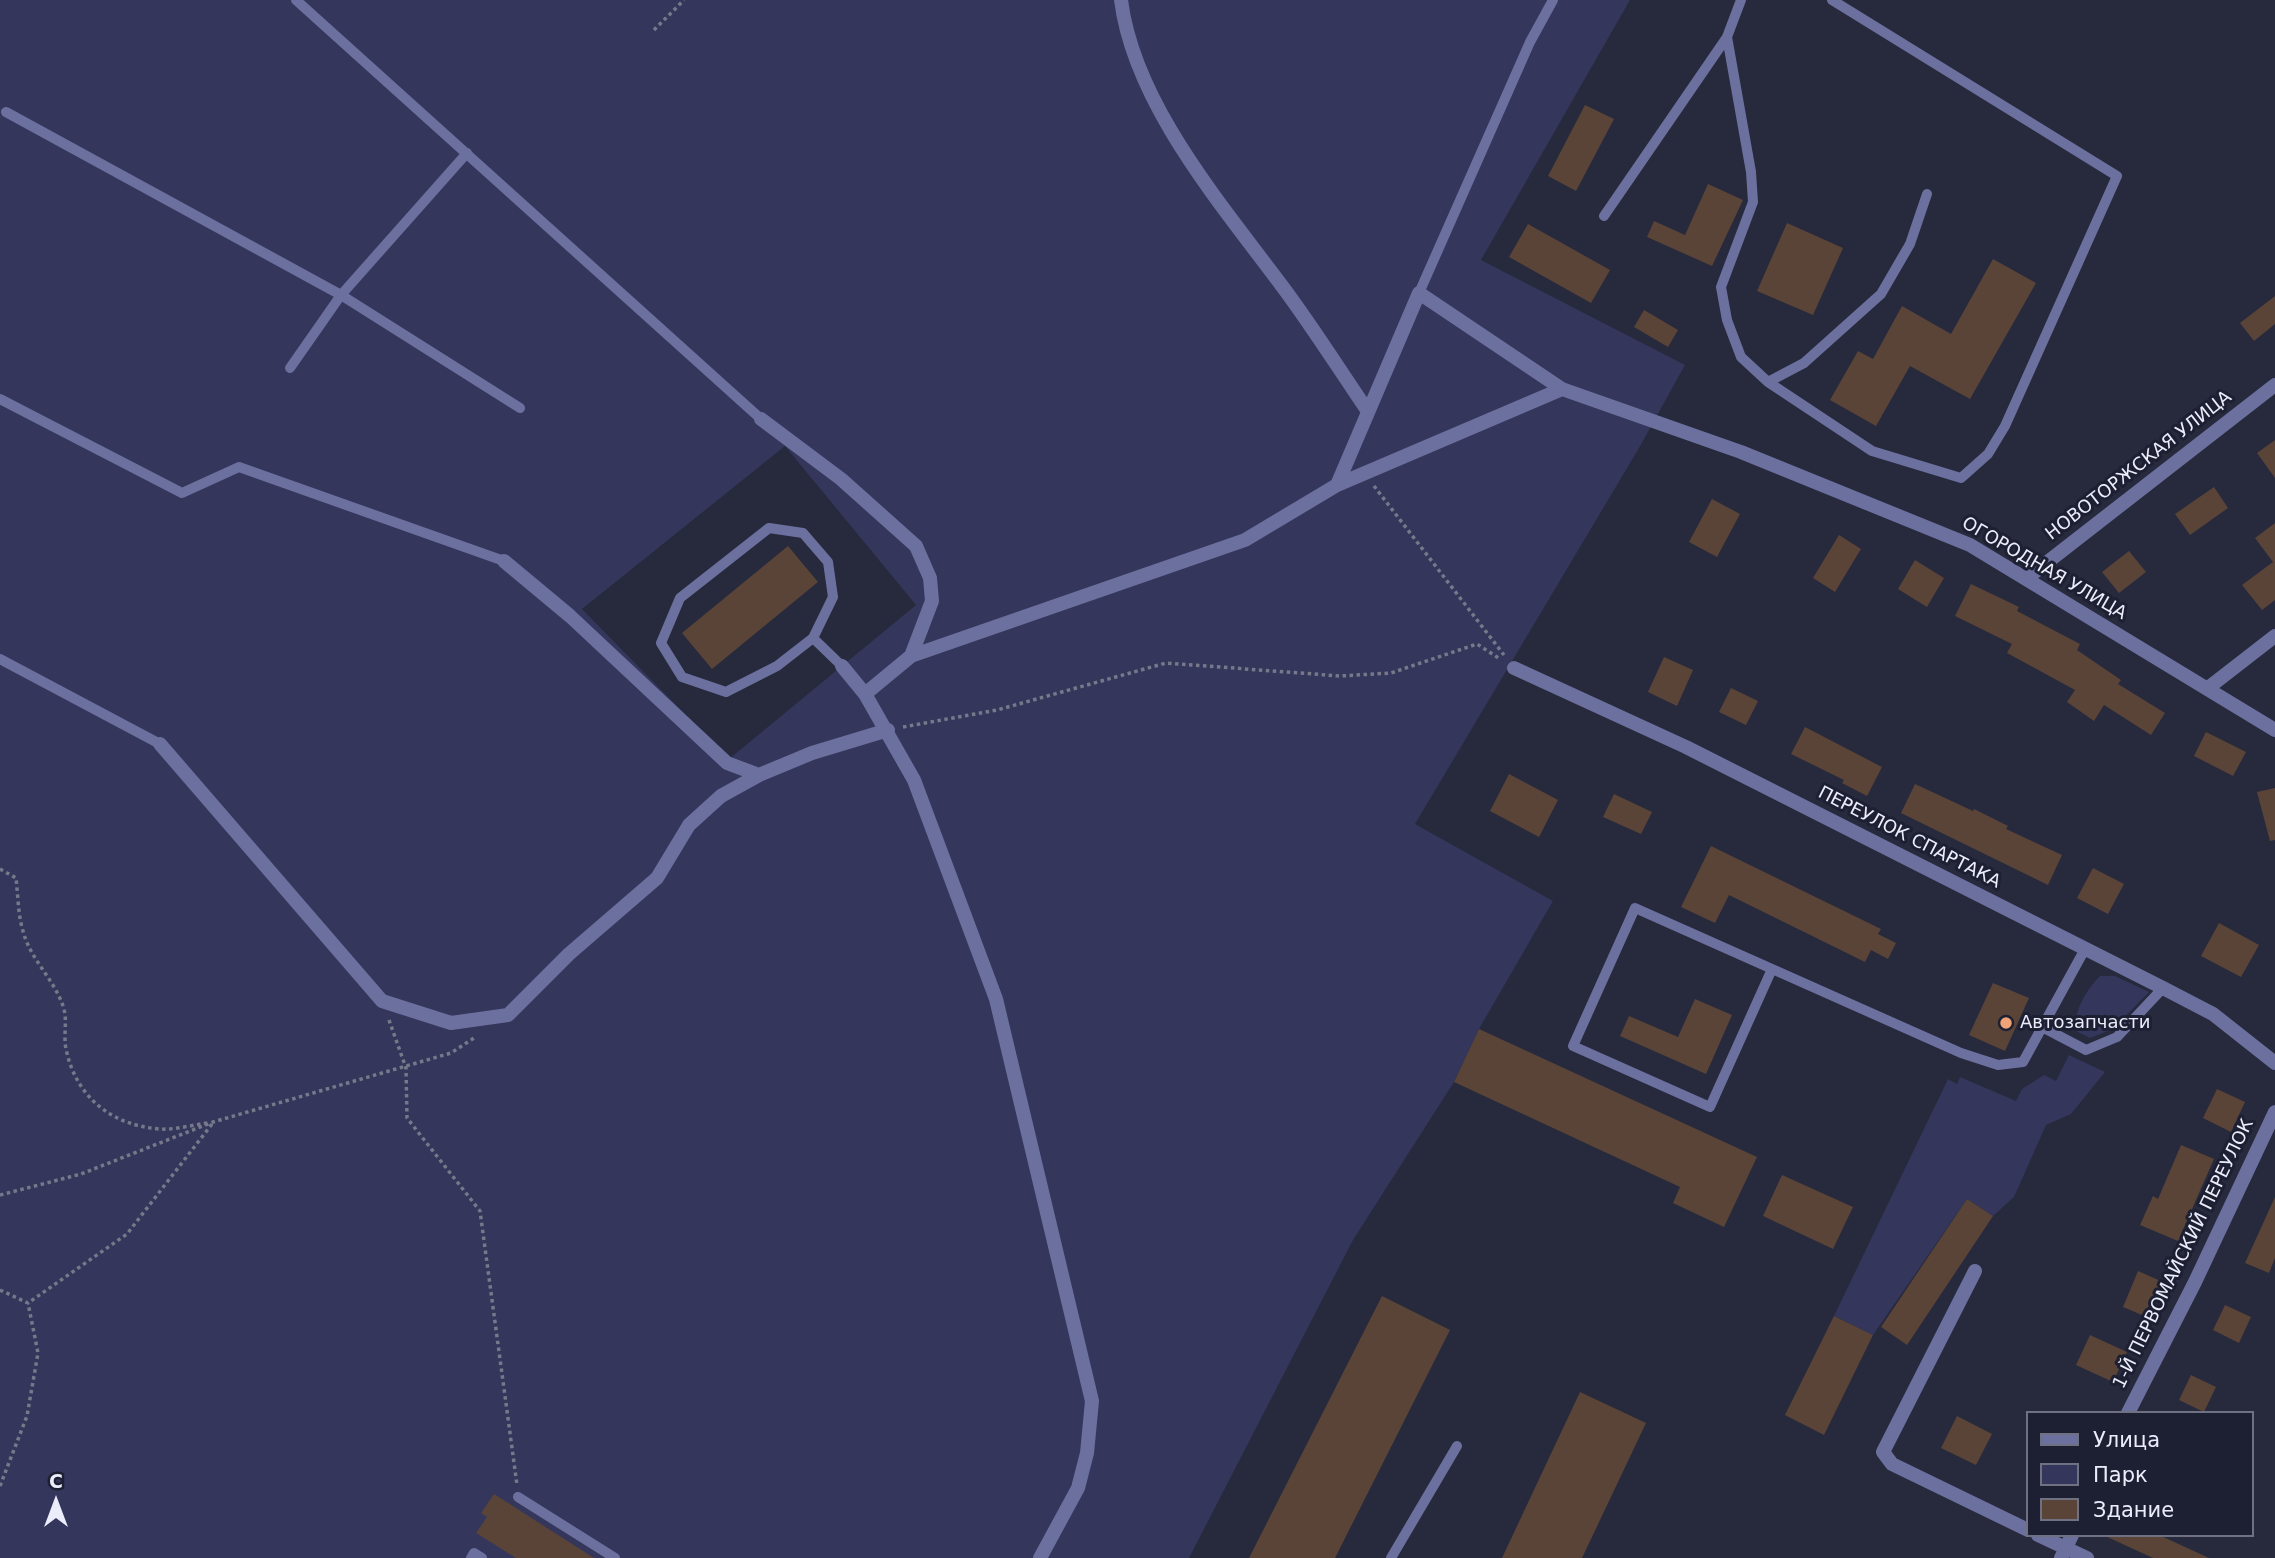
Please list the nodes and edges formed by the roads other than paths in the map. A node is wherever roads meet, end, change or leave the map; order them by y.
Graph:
1 (296, 0) edge
2 (1121, 0) edge
3 (1553, 0) edge
4 (1741, 0) edge
5 (1832, 0) edge
6 (1727, 37) junction
7 (6, 112) dead end
8 (467, 153) junction
9 (1927, 194) dead end
10 (1604, 216) dead end
11 (1419, 293) junction
12 (341, 295) junction
13 (290, 368) dead end
14 (1768, 382) junction
15 (2275, 385) edge
16 (1562, 388) junction
17 (0, 399) edge
18 (520, 408) dead end
19 (1367, 410) junction
20 (761, 419) joint
21 (1336, 485) junction
22 (504, 561) joint
23 (2027, 578) junction
24 (2275, 636) edge
25 (813, 638) junction
26 (911, 656) junction
27 (0, 659) edge
28 (842, 666) joint
29 (1514, 668) road end
30 (2208, 688) junction
31 (865, 694) junction
32 (888, 730) junction
33 (2275, 730) edge
34 (160, 744) joint
35 (759, 775) junction
36 (2085, 949) junction
37 (1772, 969) junction
38 (2163, 988) junction
39 (2044, 1028) junction
40 (2275, 1063) edge
41 (2275, 1112) edge
42 (1975, 1271) dead end
43 (2129, 1411) edge
44 (1457, 1446) dead end
45 (518, 1497) road end
46 (2026, 1529) edge
47 (2043, 1537) edge
48 (2066, 1547) edge
49 (471, 1558) edge
50 (482, 1558) edge
51 (615, 1558) edge
52 (1040, 1558) edge
53 (1391, 1558) edge
54 (2087, 1558) edge

1 - 8 lane
2 - 19 street
3 - 11 lane
4 - 6 lane
5 - 14 lane
6 - 10 lane
6 - 14 lane
7 - 12 lane
8 - 12 lane
8 - 20 lane
9 - 14 lane
11 - 16 street, ОГОРОДНАЯ УЛИЦА
11 - 19 street
12 - 13 lane
12 - 18 lane
15 - 23 street, НОВОТОРЖСКАЯ УЛИЦА
16 - 21 street
16 - 23 street, ОГОРОДНАЯ УЛИЦА
17 - 22 lane
19 - 21 street
20 - 26 street
21 - 26 street
22 - 35 street
23 - 30 street, ОГОРОДНАЯ УЛИЦА
24 - 30 street
25 - 25 lane
25 - 28 lane
26 - 31 street
27 - 34 lane
28 - 31 street
29 - 36 street, ПЕРЕУЛОК СПАРТАКА
30 - 33 street, ОГОРОДНАЯ УЛИЦА
31 - 32 street
32 - 35 street
32 - 52 street
34 - 35 street
36 - 38 street, ПЕРЕУЛОК СПАРТАКА
36 - 39 lane
37 - 37 lane
37 - 39 lane
38 - 39 lane
38 - 40 street, ПЕРЕУЛОК СПАРТАКА
41 - 43 street, 1-Й ПЕРВОМАЙСКИЙ ПЕРЕУЛОК
42 - 46 street
44 - 53 lane
45 - 51 lane
47 - 48 street
48 - 54 street
49 - 50 lane

